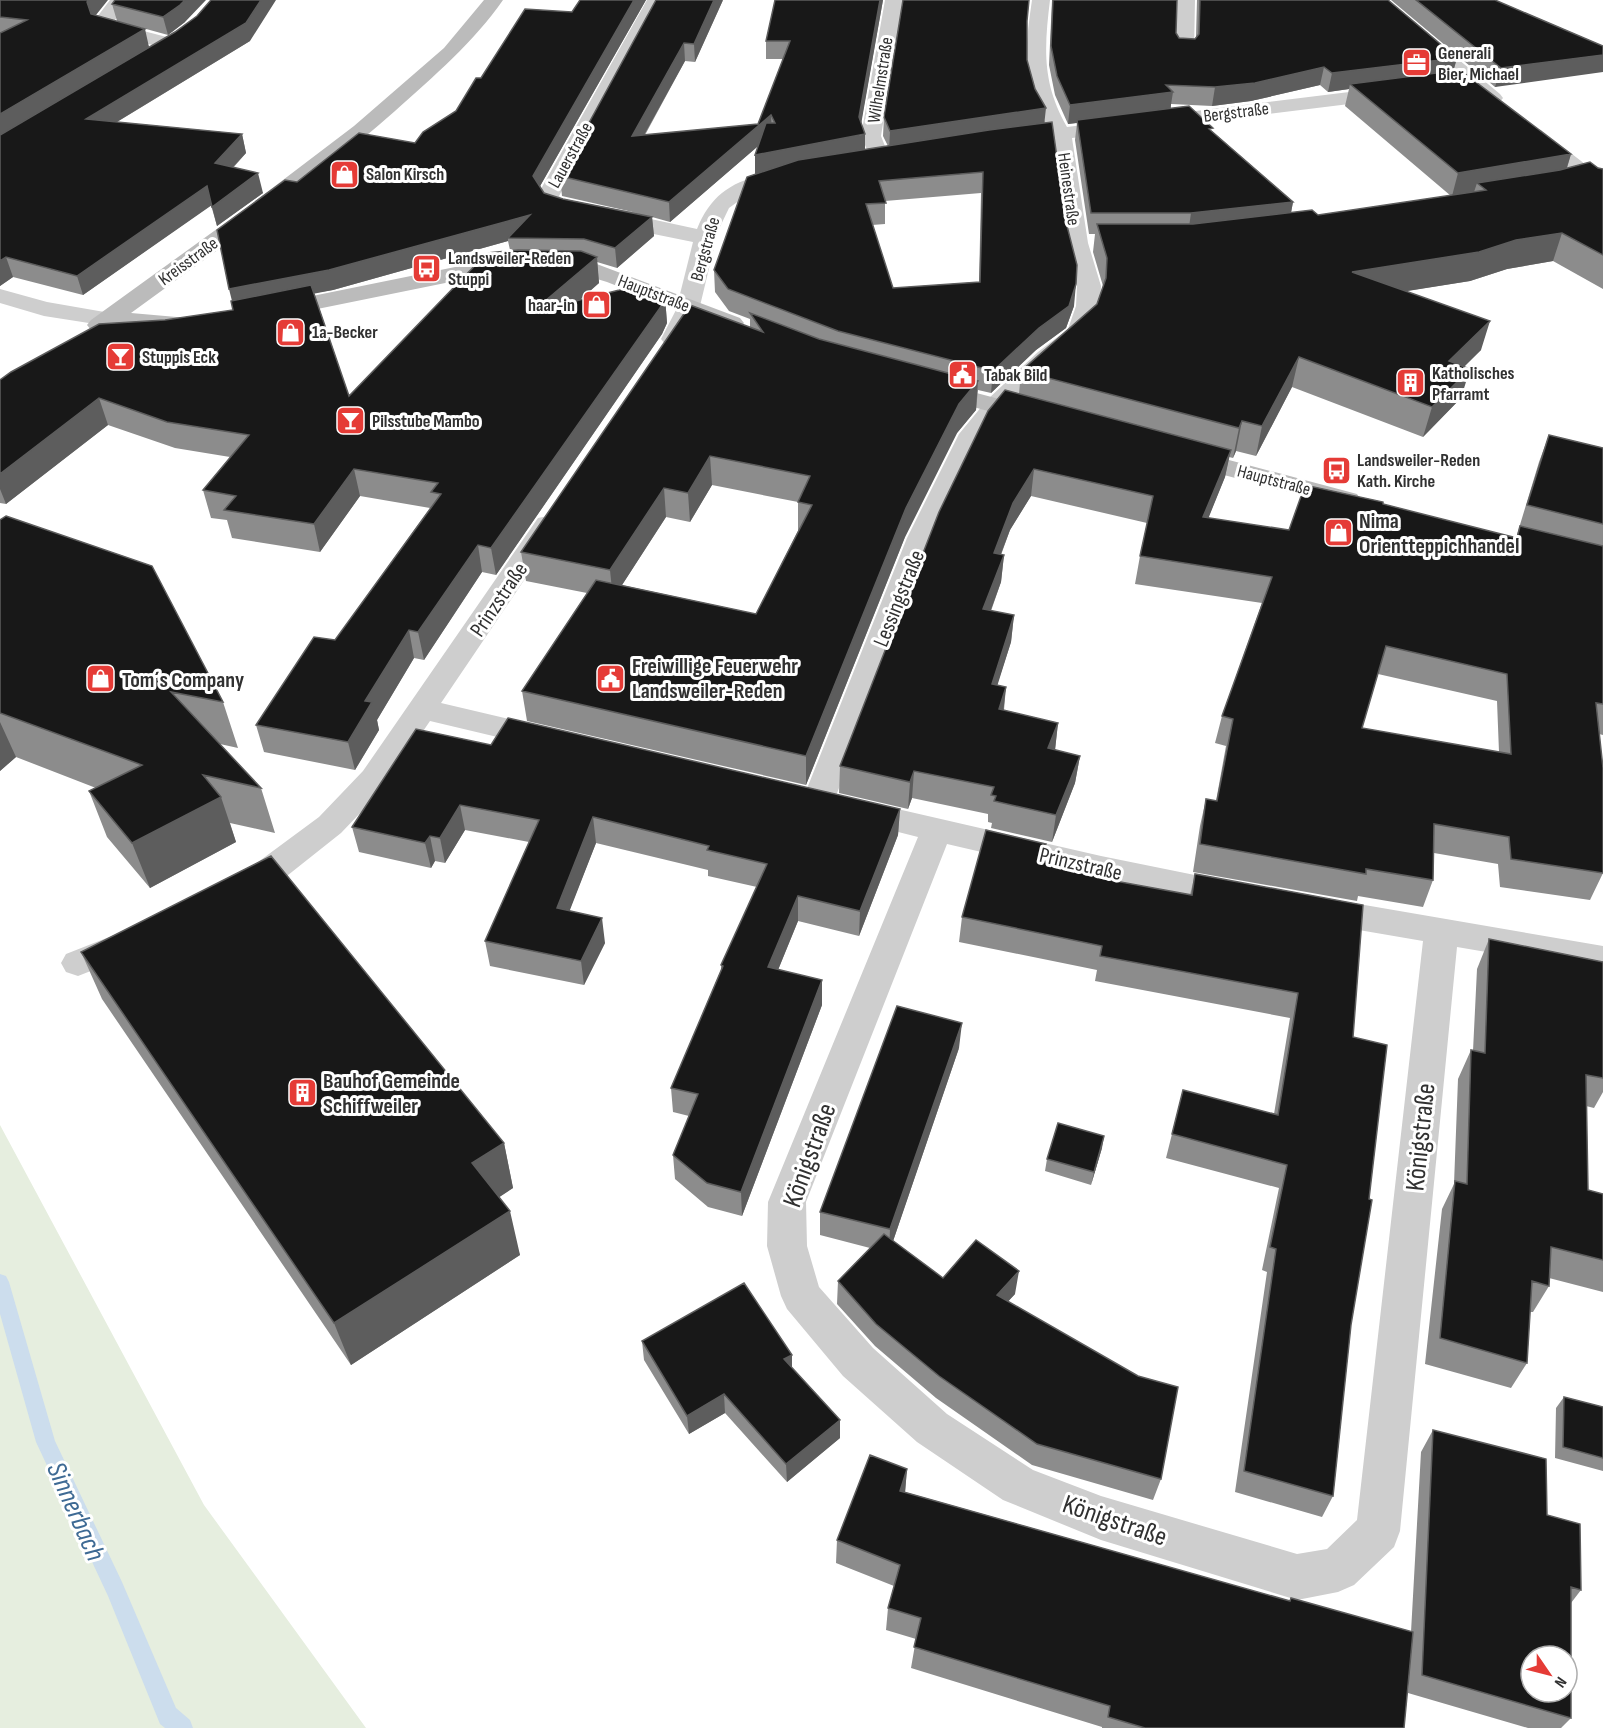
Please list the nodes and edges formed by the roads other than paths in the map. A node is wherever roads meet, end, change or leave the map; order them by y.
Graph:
1 (120, 0) edge
2 (494, 0) edge
3 (512, 0) edge
4 (656, 0) edge
5 (894, 0) edge
6 (1041, 0) edge
7 (1186, 0) edge
8 (1376, 0) edge
9 (1185, 51) edge
10 (451, 52) junction
11 (153, 56) edge
12 (1474, 82) junction
13 (1450, 85) edge
14 (1415, 90) edge
15 (1506, 110) edge
16 (1522, 123) edge
17 (1061, 134) junction
18 (987, 142) edge
19 (901, 155) edge
20 (880, 159) junction
21 (856, 163) edge
22 (810, 171) edge
23 (1592, 182) edge
24 (706, 238) junction
25 (1077, 243) junction
26 (1099, 243) edge
27 (0, 296) edge
28 (689, 307) junction
29 (250, 315) edge
30 (108, 319) junction
31 (207, 321) edge
32 (753, 332) edge
33 (78, 339) edge
34 (662, 355) edge
35 (918, 384) edge
36 (996, 405) junction
37 (1052, 421) edge
38 (1165, 451) edge
39 (563, 503) edge
40 (1369, 505) edge
41 (423, 709) junction
42 (574, 744) edge
43 (806, 798) joint
44 (937, 829) junction
45 (214, 902) edge
46 (1441, 932) junction
47 (151, 933) edge
48 (1603, 958) edge
49 (78, 963) dead end

1 - 11 street
2 - 10 main road, Kreisstraße
3 - 10 main road, Kreisstraße
4 - 24 street, Lauerstraße
5 - 20 street, Wilhelmstraße
6 - 17 street
7 - 9 street
8 - 12 street
10 - 30 main road, Kreisstraße
12 - 13 street
12 - 15 street
14 - 17 street, Bergstraße
16 - 23 street
17 - 18 street, Bergstraße
17 - 25 street, Heinestraße
19 - 20 street
20 - 21 street
22 - 24 street, Bergstraße
24 - 28 street, Bergstraße
25 - 26 street, Heinestraße
25 - 36 street, Heinestraße
27 - 30 street
28 - 29 main road, Hauptstraße
28 - 32 main road, Hauptstraße
28 - 34 street
30 - 31 main road
30 - 33 main road, Kreisstraße
35 - 36 main road
36 - 37 main road
36 - 43 street, Lessingstraße
38 - 40 main road, Hauptstraße
39 - 41 street, Prinzstraße
41 - 42 street
41 - 45 street, Prinzstraße
43 - 44 street, Prinzstraße
44 - 46 street, Prinzstraße
44 - 46 street, Königstraße
46 - 48 street, Prinzstraße
47 - 49 street

